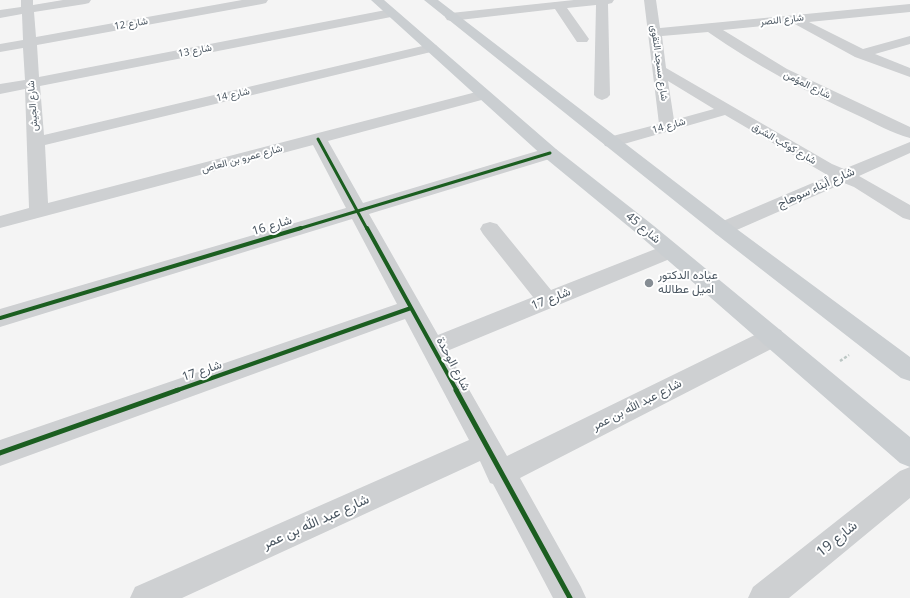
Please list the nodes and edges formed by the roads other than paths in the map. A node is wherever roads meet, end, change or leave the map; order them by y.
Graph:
1 (85, 0) edge
2 (262, 0) edge
3 (430, 0) edge
4 (605, 0) edge
5 (650, 0) edge
6 (845, 0) edge
7 (27, 5) edge
8 (558, 5) junction
9 (384, 6) edge
10 (910, 8) edge
11 (877, 11) junction
12 (863, 13) junction
13 (0, 14) edge
14 (451, 17) junction
15 (795, 19) junction
16 (897, 20) dead end
17 (710, 28) junction
18 (654, 33) junction
19 (582, 38) dead end
20 (910, 40) edge
21 (29, 43) junction
22 (0, 48) edge
23 (431, 48) junction
24 (860, 54) junction
25 (660, 70) junction
26 (910, 73) edge
27 (31, 83) junction
28 (0, 89) edge
29 (484, 95) junction
30 (602, 95) dead end
31 (727, 110) junction
32 (667, 126) junction
33 (910, 133) edge
34 (318, 139) junction
35 (36, 142) junction
36 (612, 142) junction
37 (910, 146) edge
38 (550, 153) junction
39 (843, 175) junction
40 (357, 211) junction
41 (39, 212) junction
42 (910, 214) edge
43 (0, 222) edge
44 (490, 229) dead end
45 (723, 230) junction
46 (670, 251) junction
47 (548, 300) junction
48 (411, 308) junction
49 (0, 318) edge
50 (773, 337) junction
51 (432, 347) junction
52 (910, 371) edge
53 (485, 446) junction
54 (0, 453) edge
55 (910, 454) edge
56 (500, 474) junction
57 (910, 480) edge
58 (146, 598) edge
59 (570, 598) edge
60 (764, 598) edge

1 - 7 street
2 - 21 street, شارع 12
3 - 14 main road
4 - 8 street
4 - 30 street
5 - 18 street, شارع مسجد التقوى
6 - 12 street
7 - 13 street
7 - 21 street, شارع الجيش
8 - 14 street
8 - 19 street
9 - 23 main road, شارع 45
9 - 27 street, شارع 13
10 - 11 street, شارع النصر
11 - 12 street, شارع النصر
11 - 16 street
12 - 15 street, شارع النصر
14 - 36 main road
15 - 17 street, شارع النصر
15 - 24 street
17 - 18 street, شارع النصر
17 - 33 street, شارع المؤمن
18 - 25 street, شارع مسجد التقوى
20 - 24 street
21 - 22 street, شارع 12
21 - 27 street, شارع الجيش
23 - 29 main road, شارع 45
23 - 35 street, شارع 14
24 - 26 street
25 - 31 street, شارع كوكب الشرق
25 - 32 street, شارع مسجد التقوى
27 - 28 street, شارع 13
27 - 35 street, شارع الجيش
29 - 34 street, شارع عمرو بن العاص
29 - 38 main road, شارع 45
31 - 32 street, شارع 14
31 - 39 street, شارع كوكب الشرق
32 - 36 street, شارع 14
34 - 40 street, شارع الوحدة
34 - 41 street, شارع عمرو بن العاص
35 - 41 street, شارع الجيش
36 - 45 main road
37 - 39 street, شارع أبناء سوهاج
38 - 40 street, شارع 16
38 - 46 main road, شارع 45
39 - 42 street, شارع كوكب الشرق
39 - 45 street, شارع أبناء سوهاج
40 - 48 street, شارع الوحدة
40 - 49 street, شارع 16
41 - 43 street, شارع عمرو بن العاص
44 - 47 street
45 - 52 main road
46 - 47 street, شارع 17
46 - 50 main road, شارع 45
47 - 51 street, شارع 17
48 - 51 street, شارع الوحدة
48 - 54 street, شارع 17
50 - 55 main road, شارع 45
50 - 56 street, شارع عبد الله بن عمر
51 - 53 street, شارع الوحدة
53 - 56 street, شارع الوحدة
53 - 58 street, شارع عبد الله بن عمر
56 - 59 street, شارع الوحدة
57 - 60 street, شارع 19

